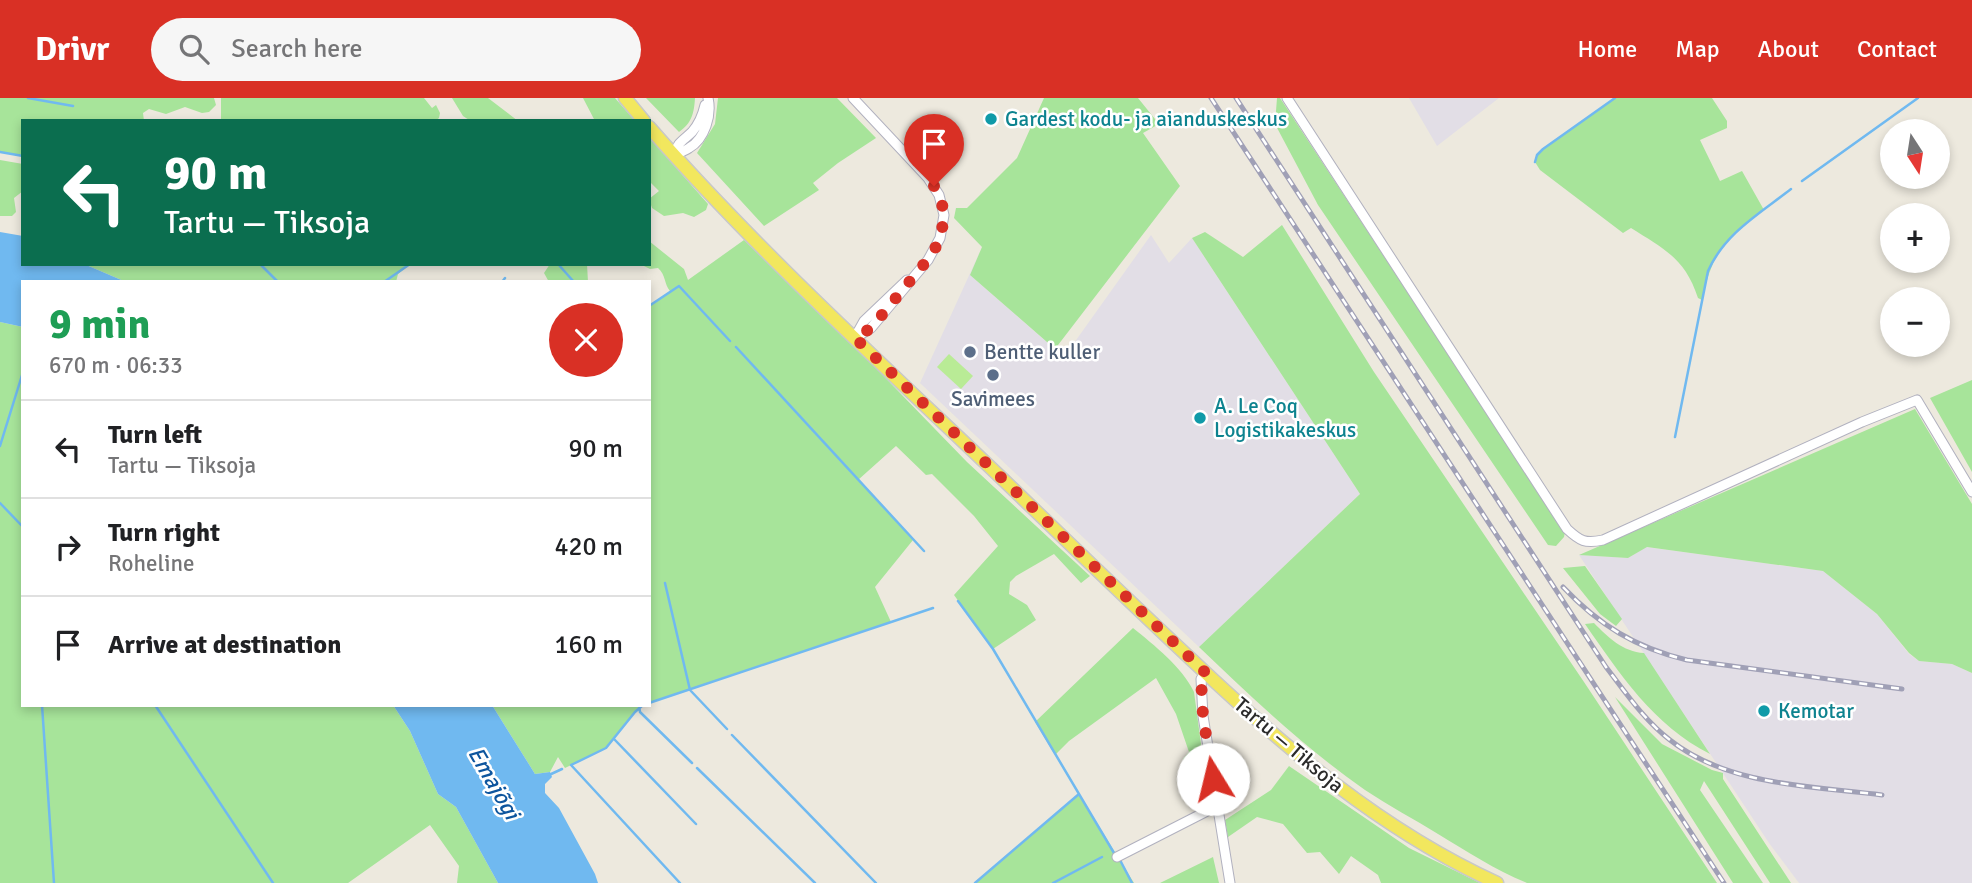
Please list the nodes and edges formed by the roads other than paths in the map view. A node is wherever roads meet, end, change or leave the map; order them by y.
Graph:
1 (625, 98) edge
2 (708, 98) edge
3 (853, 98) edge
4 (1287, 98) edge
5 (643, 119) edge
6 (651, 127) edge
7 (651, 128) edge
8 (683, 139) junction
9 (674, 155) junction
10 (855, 338) junction
11 (1972, 492) edge
12 (1206, 673) junction
13 (1217, 806) junction
14 (1117, 857) dead end
15 (1230, 883) edge
16 (1497, 883) edge

1 - 5 main road, Tartu — Tiksoja
2 - 8 street
2 - 9 street
3 - 10 street
4 - 11 street
6 - 8 street
7 - 9 main road, Tartu — Tiksoja
8 - 9 street
9 - 10 main road, Tartu — Tiksoja
10 - 12 main road, Tartu — Tiksoja
12 - 13 street
12 - 16 main road, Tartu — Tiksoja
13 - 14 street
13 - 15 street

